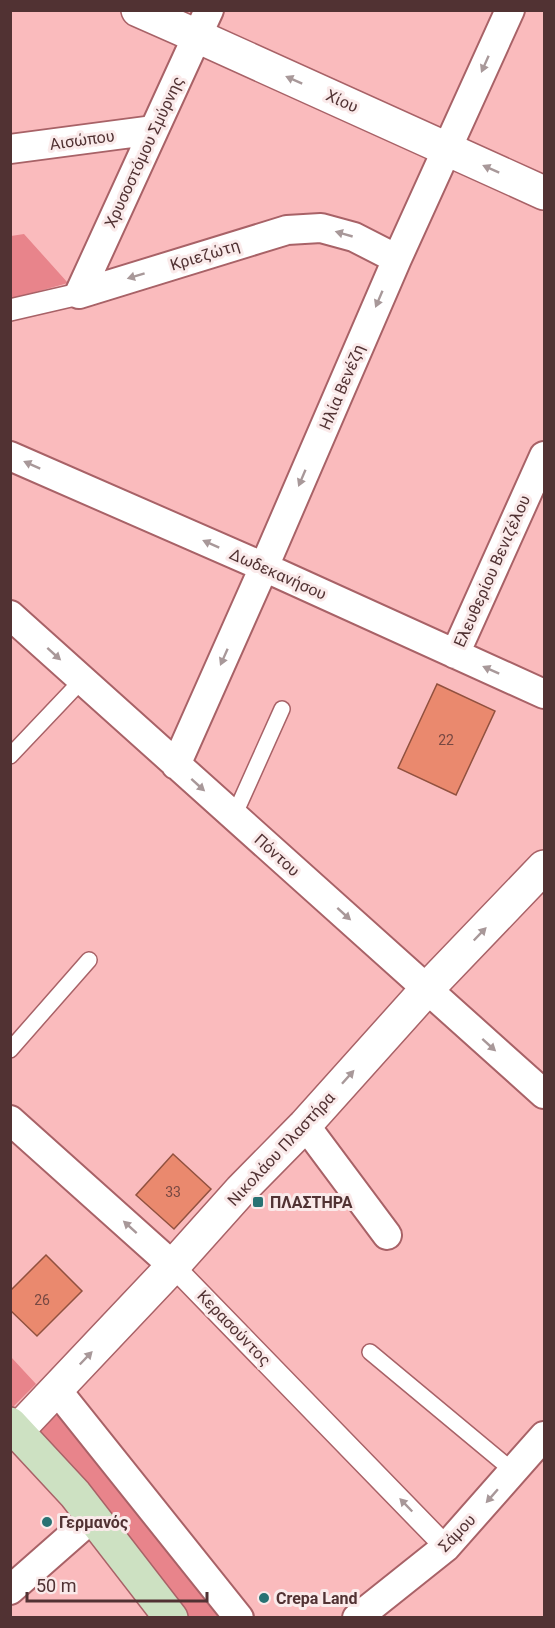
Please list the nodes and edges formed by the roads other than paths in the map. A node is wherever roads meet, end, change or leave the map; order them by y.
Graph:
1 (138, 10) edge
2 (510, 10) edge
3 (203, 23) edge
4 (154, 130) junction
5 (10, 149) edge
6 (447, 149) junction
7 (544, 193) edge
8 (397, 259) junction
9 (79, 294) junction
10 (10, 310) edge
11 (10, 456) edge
12 (544, 456) edge
13 (264, 567) junction
14 (10, 615) edge
15 (455, 654) junction
16 (83, 680) junction
17 (544, 694) edge
18 (282, 709) dead end
19 (10, 756) edge
20 (176, 765) junction
21 (234, 816) junction
22 (544, 867) edge
23 (89, 960) dead end
24 (427, 989) junction
25 (10, 1050) edge
26 (544, 1094) edge
27 (10, 1120) edge
28 (304, 1125) junction
29 (387, 1234) dead end
30 (173, 1266) junction
31 (370, 1352) dead end
32 (56, 1389) junction
33 (14, 1427) edge
34 (544, 1436) edge
35 (513, 1471) junction
36 (93, 1517) junction
37 (446, 1547) junction
38 (10, 1590) edge
39 (171, 1617) edge
40 (238, 1617) edge
41 (357, 1617) edge

1 - 3 street, Χίου
2 -> 6 street, Ηλία Βενέζη
3 - 4 street, Χρυσοστόμου Σμύρνης
6 -> 3 street, Χίου
4 - 5 street, Αισώπου
4 - 9 street, Χρυσοστόμου Σμύρνης
7 -> 6 street, Χίου
6 - 8 street, Ηλία Βενέζη
8 -> 9 street, Κριεζώτη
8 -> 13 street, Ηλία Βενέζη
9 - 10 street, Κριεζώτη
13 -> 11 street, Δωδεκανήσου
12 - 15 street, Ελευθερίου Βενιζέλου
13 - 15 street, Δωδεκανήσου
13 -> 20 street, Ηλία Βενέζη
14 -> 16 street, Πόντου
17 -> 15 street, Δωδεκανήσου
16 - 19 lane
16 - 20 street, Πόντου
18 - 21 lane
20 -> 21 street, Πόντου
21 -> 24 street, Πόντου
24 -> 22 street, Νικολάου Πλαστήρα
23 - 25 lane
24 -> 26 street, Πόντου
28 -> 24 street, Νικολάου Πλαστήρα
30 -> 27 street, Κερασούντος
28 - 29 street
28 - 30 street, Νικολάου Πλαστήρα
32 -> 30 street, Νικολάου Πλαστήρα
37 -> 30 street, Κερασούντος
31 - 35 lane
32 - 33 street, Νικολάου Πλαστήρα
32 - 40 street
33 - 36 main road
34 - 35 street, Σάμου
35 -> 37 street, Σάμου
36 - 38 street
36 - 39 main road
37 - 41 street, Σάμου

